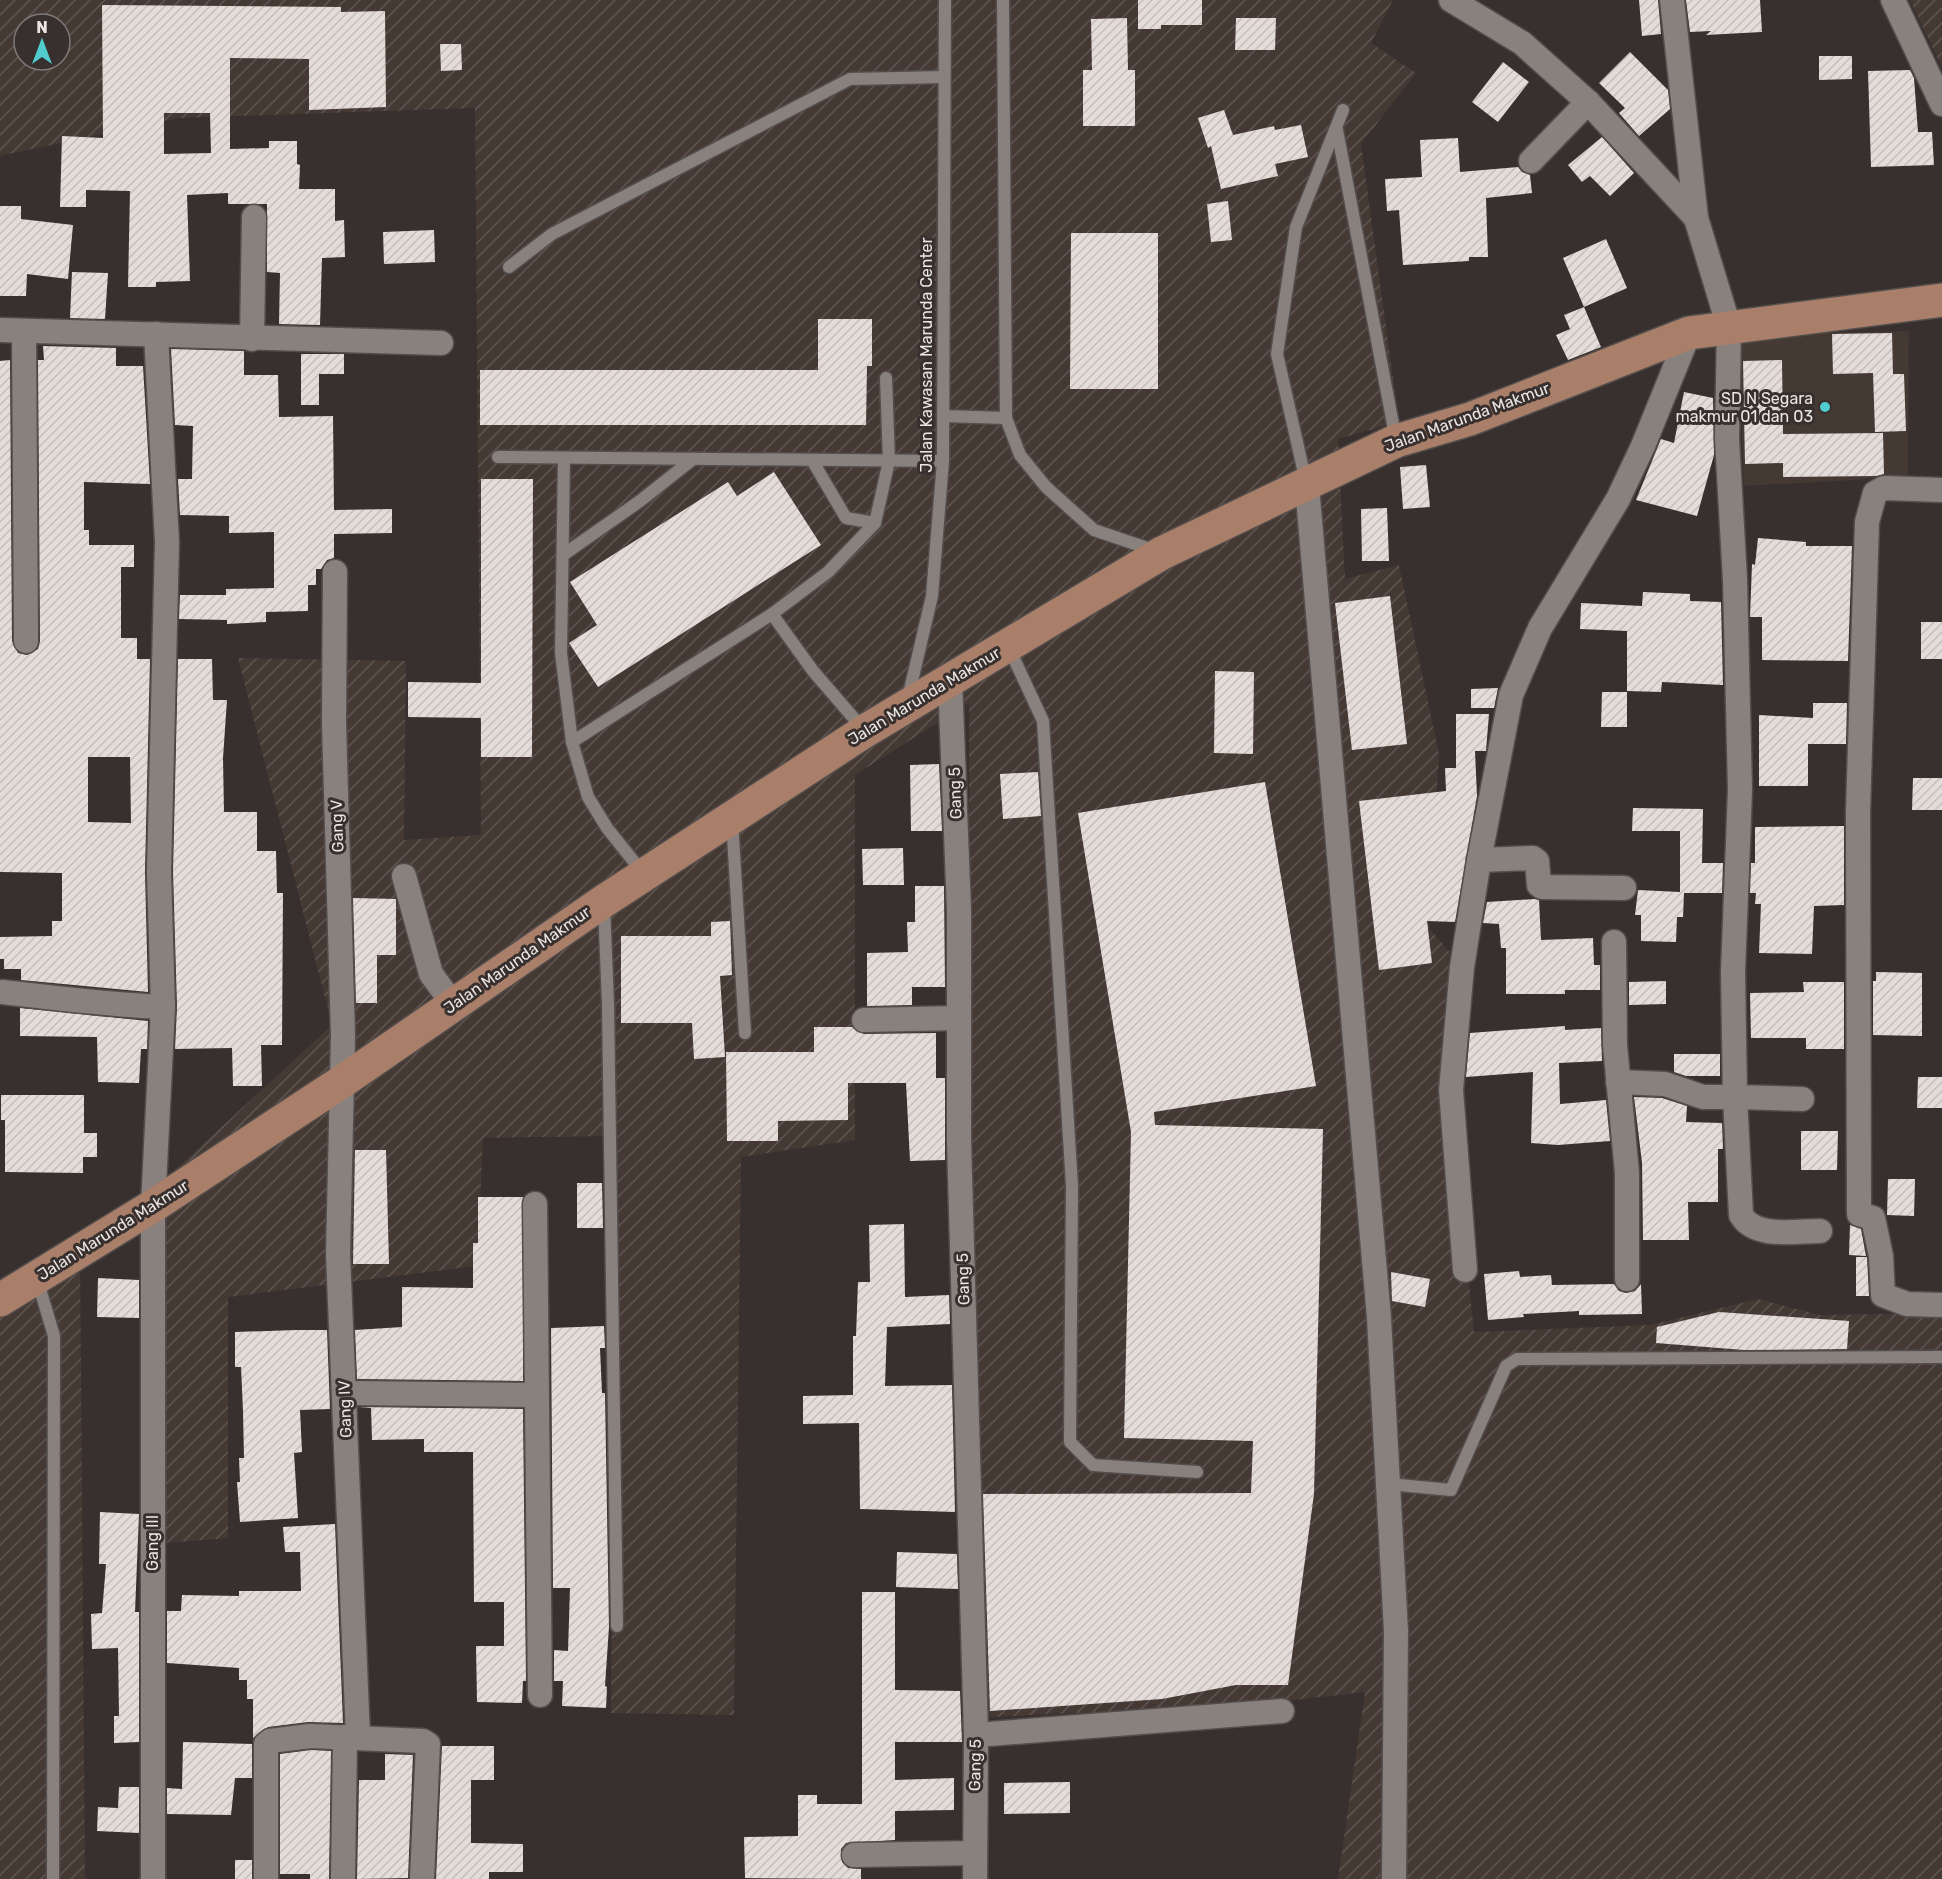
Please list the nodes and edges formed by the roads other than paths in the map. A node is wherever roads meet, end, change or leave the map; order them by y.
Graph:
1 (945, 0) edge
2 (1003, 0) edge
3 (1452, 0) edge
4 (1672, 0) edge
5 (1893, 0) edge
6 (944, 77) junction
7 (1588, 102) junction
8 (1942, 104) edge
9 (1343, 110) dead end
10 (1337, 128) junction
11 (1531, 161) dead end
12 (254, 217) dead end
13 (1696, 218) junction
14 (509, 267) dead end
15 (1942, 300) edge
16 (1729, 327) junction
17 (12, 331) edge
18 (1689, 333) junction
19 (156, 334) junction
20 (252, 339) junction
21 (441, 344) dead end
22 (886, 378) dead end
23 (943, 416) junction
24 (1006, 418) junction
25 (1396, 441) junction
26 (498, 458) dead end
27 (564, 458) junction
28 (693, 459) junction
29 (812, 460) junction
30 (889, 461) junction
31 (943, 461) junction
32 (1306, 486) junction
33 (1942, 490) edge
34 (875, 523) junction
35 (1162, 553) junction
36 (562, 555) junction
37 (335, 572) dead end
38 (772, 614) junction
39 (26, 641) dead end
40 (1007, 645) junction
41 (950, 680) junction
42 (906, 708) junction
43 (865, 730) junction
44 (572, 742) junction
45 (732, 819) junction
46 (1479, 860) junction
47 (645, 875) junction
48 (404, 876) dead end
49 (1624, 888) dead end
50 (604, 901) junction
51 (1614, 942) dead end
52 (3, 992) dead end
53 (453, 1004) junction
54 (163, 1007) junction
55 (959, 1018) junction
56 (864, 1020) dead end
57 (745, 1033) dead end
58 (343, 1081) junction
59 (1618, 1082) junction
60 (1735, 1097) junction
61 (1802, 1099) dead end
62 (536, 1204) dead end
63 (153, 1206) junction
64 (1820, 1231) dead end
65 (1465, 1270) dead end
66 (37, 1277) junction
67 (1627, 1279) dead end
68 (0, 1300) edge
69 (1942, 1305) edge
70 (1942, 1357) edge
71 (344, 1393) junction
72 (535, 1395) junction
73 (1197, 1472) dead end
74 (1389, 1484) junction
75 (617, 1626) dead end
76 (540, 1695) dead end
77 (1282, 1711) dead end
78 (976, 1735) junction
79 (352, 1737) junction
80 (974, 1853) junction
81 (854, 1856) dead end
82 (53, 1879) edge
83 (153, 1879) edge
84 (266, 1879) edge
85 (343, 1879) edge
86 (422, 1879) edge
87 (975, 1879) edge
88 (1394, 1879) edge

1 - 6 lane, Jalan Kawasan Marunda Center
2 - 24 lane
3 - 7 street
4 - 13 street
5 - 8 street
6 - 14 lane
6 - 23 lane, Jalan Kawasan Marunda Center
7 - 11 street
7 - 13 street
9 - 10 lane
10 - 25 lane
10 - 32 lane
12 - 20 street
13 - 16 street
15 - 16 main road, Jalan Marunda Makmur
16 - 18 main road, Jalan Marunda Makmur
16 - 60 street
17 - 19 street
17 - 39 street
18 - 25 main road, Jalan Marunda Makmur
18 - 46 street
19 - 20 street
19 - 54 street, Gang III
20 - 21 street
22 - 30 lane
23 - 24 lane
23 - 31 lane, Jalan Kawasan Marunda Center
24 - 35 lane
25 - 32 main road, Jalan Marunda Makmur
26 - 27 lane
27 - 28 lane
27 - 36 lane
28 - 29 lane
28 - 36 lane
29 - 30 lane
29 - 34 lane
30 - 31 lane
30 - 34 lane
31 - 42 lane, Jalan Kawasan Marunda Center
32 - 35 main road, Jalan Marunda Makmur
32 - 74 street
33 - 69 street
34 - 38 lane
35 - 40 main road, Jalan Marunda Makmur
36 - 44 lane
37 - 58 street, Gang V
38 - 43 lane
38 - 44 lane
40 - 41 main road, Jalan Marunda Makmur
40 - 73 lane
41 - 42 main road, Jalan Marunda Makmur
41 - 55 street, Gang 5
42 - 43 main road, Jalan Marunda Makmur
43 - 45 main road, Jalan Marunda Makmur
44 - 47 lane
45 - 47 main road, Jalan Marunda Makmur
45 - 57 lane
46 - 49 street
46 - 65 street
47 - 50 main road, Jalan Marunda Makmur
48 - 53 street
50 - 53 main road, Jalan Marunda Makmur
50 - 75 lane
51 - 59 street
52 - 54 street
53 - 58 main road, Jalan Marunda Makmur
54 - 63 street, Gang III
55 - 56 street
55 - 78 street, Gang 5
58 - 63 main road, Jalan Marunda Makmur
58 - 71 street, Gang IV
59 - 60 street
59 - 67 street
60 - 61 street
60 - 64 street
62 - 72 street
63 - 66 main road, Jalan Marunda Makmur
63 - 83 street, Gang III
66 - 68 main road, Jalan Marunda Makmur
66 - 82 lane
70 - 74 lane
71 - 72 street
71 - 79 street, Gang IV
72 - 76 street
74 - 88 street
77 - 78 street
78 - 80 street, Gang 5
79 - 84 street
79 - 85 street, Gang IV
79 - 86 street
80 - 81 street
80 - 87 street, Gang 5

